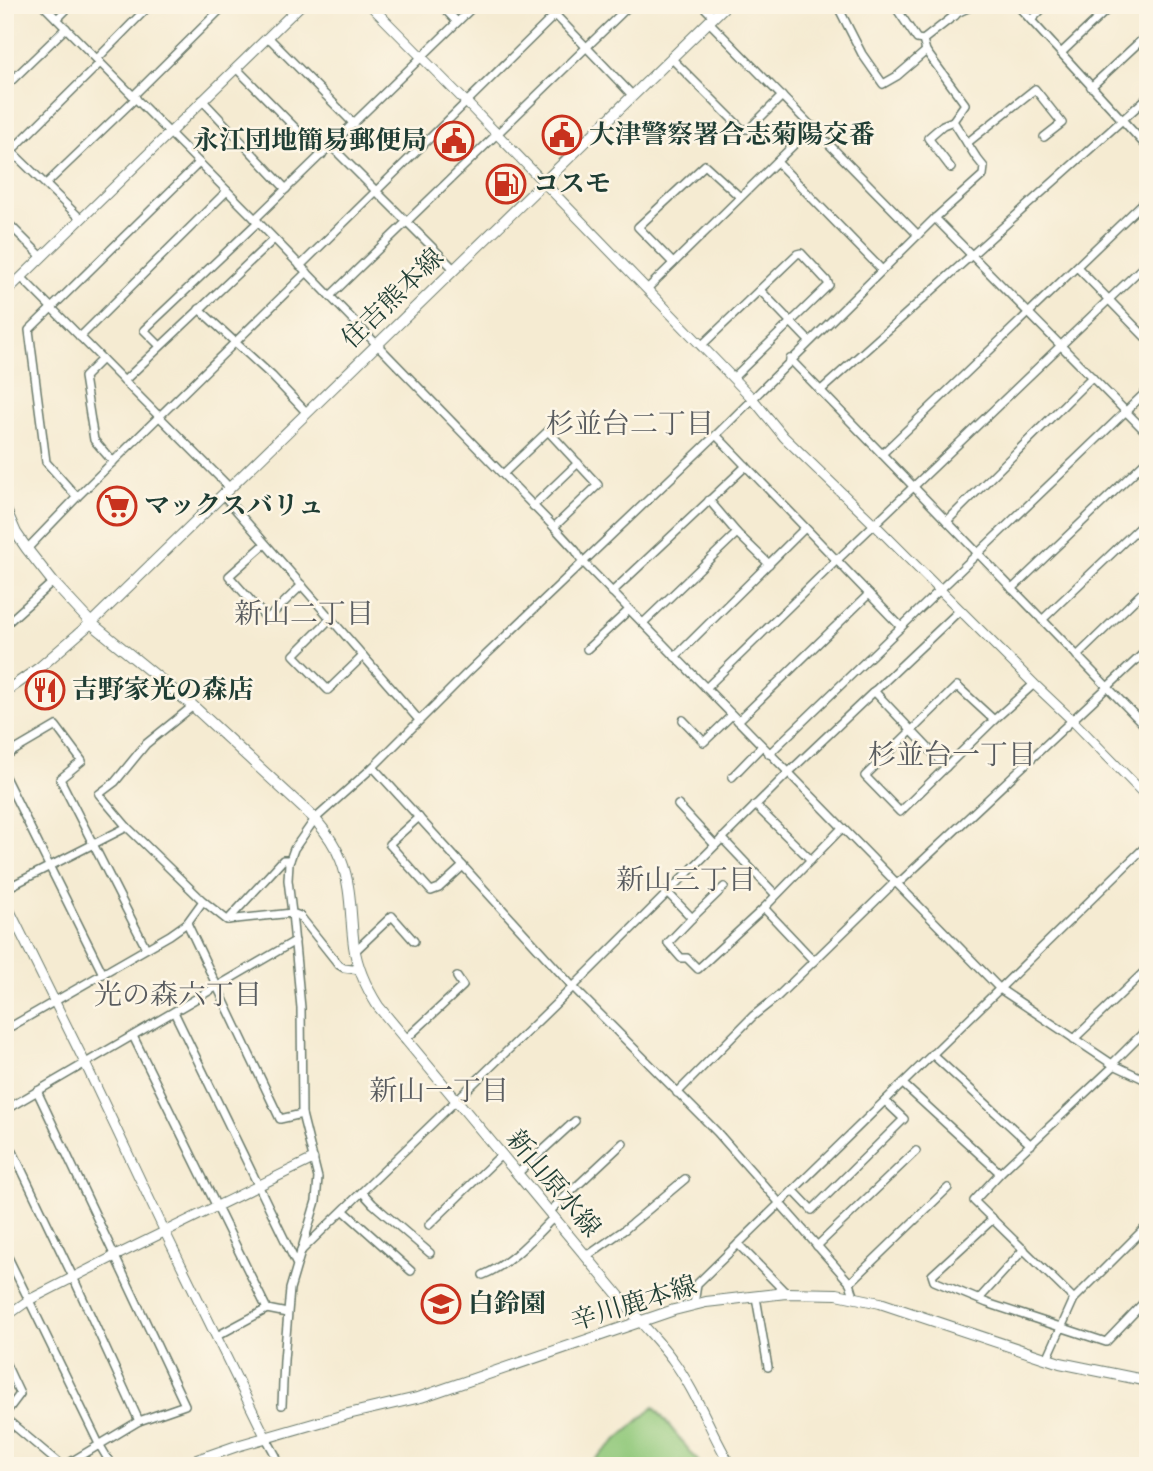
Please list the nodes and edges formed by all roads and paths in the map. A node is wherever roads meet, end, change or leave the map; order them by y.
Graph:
1 (10, 5) edge
2 (43, 5) edge
3 (71, 5) edge
4 (150, 5) edge
5 (225, 5) edge
6 (301, 5) edge
7 (370, 5) edge
8 (440, 5) edge
9 (475, 5) edge
10 (547, 5) edge
11 (565, 5) edge
12 (630, 5) edge
13 (702, 5) edge
14 (726, 5) edge
15 (837, 5) edge
16 (894, 5) edge
17 (947, 5) edge
18 (975, 5) edge
19 (1017, 5) edge
20 (1046, 5) edge
21 (1112, 5) edge
22 (5, 10) edge
23 (957, 11) edge
24 (556, 15) junction
25 (57, 19) junction
26 (712, 19) junction
27 (1031, 20) junction
28 (457, 22) junction
29 (66, 28) junction
30 (1148, 34) edge
31 (268, 37) junction
32 (923, 40) junction
33 (587, 47) junction
34 (926, 51) junction
35 (1061, 53) junction
36 (422, 57) junction
37 (671, 58) junction
38 (98, 61) junction
39 (236, 68) junction
40 (5, 87) edge
41 (1091, 87) junction
42 (634, 96) junction
43 (782, 96) junction
44 (134, 97) junction
45 (1148, 97) edge
46 (202, 100) junction
47 (467, 103) junction
48 (953, 121) junction
49 (1123, 121) junction
50 (354, 124) junction
51 (813, 126) junction
52 (169, 133) junction
53 (498, 134) junction
54 (1044, 137) dead end
55 (967, 143) junction
56 (331, 146) junction
57 (8, 148) edge
58 (1148, 148) edge
59 (322, 155) junction
60 (777, 162) junction
61 (199, 163) junction
62 (951, 168) dead end
63 (543, 183) junction
64 (46, 184) junction
65 (286, 189) junction
66 (227, 191) junction
67 (376, 191) junction
68 (740, 197) junction
69 (1148, 198) edge
70 (935, 218) junction
71 (81, 219) junction
72 (5, 220) edge
73 (256, 221) junction
74 (407, 223) junction
75 (918, 235) junction
76 (274, 239) junction
77 (971, 254) junction
78 (42, 257) junction
79 (1148, 262) edge
80 (673, 263) junction
81 (300, 266) junction
82 (1077, 267) junction
83 (454, 269) junction
84 (882, 270) junction
85 (307, 272) junction
86 (22, 278) junction
87 (647, 289) junction
88 (760, 290) junction
89 (5, 293) edge
90 (330, 296) junction
91 (1109, 300) junction
92 (52, 308) junction
93 (199, 309) junction
94 (1030, 314) junction
95 (791, 321) junction
96 (1148, 325) edge
97 (1140, 332) junction
98 (80, 337) junction
99 (1148, 340) edge
100 (809, 341) junction
101 (236, 342) junction
102 (377, 345) junction
103 (160, 346) junction
104 (701, 346) junction
105 (1062, 346) junction
106 (102, 359) junction
107 (790, 359) junction
108 (1092, 377) junction
109 (733, 378) junction
110 (124, 381) junction
111 (1148, 390) edge
112 (820, 391) junction
113 (752, 398) junction
114 (1126, 411) junction
115 (307, 413) junction
116 (160, 417) junction
117 (1148, 433) edge
118 (716, 435) junction
119 (882, 454) junction
120 (1148, 459) edge
121 (113, 462) junction
122 (578, 463) junction
123 (746, 466) junction
124 (503, 474) junction
125 (914, 487) junction
126 (226, 491) junction
127 (77, 496) junction
128 (709, 500) junction
129 (533, 506) junction
130 (5, 508) edge
131 (1148, 519) edge
132 (947, 521) junction
133 (875, 525) junction
134 (554, 527) junction
135 (805, 528) junction
136 (737, 533) junction
137 (265, 544) junction
138 (27, 549) junction
139 (978, 554) junction
140 (582, 561) junction
141 (836, 561) junction
142 (769, 564) junction
143 (53, 582) junction
144 (302, 585) junction
145 (1148, 587) edge
146 (940, 589) junction
147 (1012, 589) junction
148 (612, 592) junction
149 (869, 594) junction
150 (629, 610) junction
151 (960, 610) junction
152 (330, 619) junction
153 (1042, 620) junction
154 (91, 623) junction
155 (643, 623) junction
156 (5, 625) edge
157 (901, 627) junction
158 (587, 649) dead end
159 (1148, 649) edge
160 (363, 656) junction
161 (1077, 656) junction
162 (675, 657) junction
163 (1034, 684) junction
164 (706, 688) junction
165 (1108, 688) junction
166 (874, 691) junction
167 (5, 692) edge
168 (194, 706) junction
169 (1148, 716) edge
170 (735, 718) junction
171 (419, 720) junction
172 (683, 720) dead end
173 (994, 720) junction
174 (1072, 720) junction
175 (1141, 722) junction
176 (1148, 729) edge
177 (911, 731) junction
178 (762, 746) junction
179 (769, 754) junction
180 (5, 756) edge
181 (373, 767) junction
182 (946, 767) junction
183 (788, 773) junction
184 (5, 777) edge
185 (732, 778) dead end
186 (1148, 798) edge
187 (678, 805) dead end
188 (755, 805) junction
189 (419, 817) junction
190 (316, 819) junction
191 (127, 827) junction
192 (842, 828) junction
193 (722, 838) junction
194 (93, 844) junction
195 (1148, 844) edge
196 (715, 845) junction
197 (290, 860) junction
198 (811, 860) junction
199 (50, 865) junction
200 (463, 866) junction
201 (895, 882) junction
202 (724, 887) dead end
203 (5, 888) edge
204 (667, 892) junction
205 (776, 895) junction
206 (5, 901) edge
207 (203, 901) junction
208 (764, 908) junction
209 (292, 913) junction
210 (692, 918) junction
211 (228, 920) junction
212 (187, 923) junction
213 (295, 941) junction
214 (414, 941) dead end
215 (146, 948) junction
216 (355, 951) junction
217 (814, 961) junction
218 (1148, 968) edge
219 (360, 970) junction
220 (103, 975) junction
221 (457, 977) dead end
222 (216, 987) junction
223 (573, 987) junction
224 (1000, 989) junction
225 (55, 1002) junction
226 (174, 1012) junction
227 (1148, 1028) edge
228 (5, 1030) edge
229 (132, 1036) junction
230 (1074, 1039) junction
231 (405, 1040) junction
232 (932, 1054) junction
233 (85, 1063) junction
234 (1113, 1064) junction
235 (1148, 1081) edge
236 (902, 1084) junction
237 (37, 1091) junction
238 (677, 1093) junction
239 (455, 1100) junction
240 (885, 1101) junction
241 (5, 1110) edge
242 (302, 1114) junction
243 (575, 1121) dead end
244 (5, 1135) edge
245 (623, 1143) dead end
246 (1031, 1145) junction
247 (916, 1151) dead end
248 (501, 1155) junction
249 (313, 1159) junction
250 (1000, 1173) junction
251 (517, 1174) junction
252 (685, 1179) dead end
253 (260, 1186) junction
254 (948, 1188) dead end
255 (794, 1191) junction
256 (362, 1192) junction
257 (780, 1204) junction
258 (217, 1207) junction
259 (344, 1211) junction
260 (551, 1215) junction
261 (993, 1219) junction
262 (429, 1224) dead end
263 (1148, 1225) edge
264 (165, 1232) junction
265 (738, 1244) junction
266 (817, 1246) junction
267 (1024, 1249) junction
268 (5, 1251) edge
269 (301, 1251) junction
270 (430, 1254) dead end
271 (115, 1256) junction
272 (587, 1256) junction
273 (297, 1263) junction
274 (411, 1271) dead end
275 (483, 1275) dead end
276 (73, 1278) junction
277 (850, 1283) junction
278 (786, 1293) junction
279 (854, 1296) junction
280 (756, 1297) junction
281 (1074, 1298) junction
282 (1148, 1298) edge
283 (29, 1300) junction
284 (979, 1300) junction
285 (694, 1305) junction
286 (267, 1309) junction
287 (287, 1313) junction
288 (5, 1317) edge
289 (639, 1320) junction
290 (1061, 1326) junction
291 (217, 1336) junction
292 (1047, 1359) junction
293 (5, 1362) edge
294 (768, 1367) dead end
295 (1148, 1381) edge
296 (282, 1405) dead end
297 (5, 1416) edge
298 (139, 1421) junction
299 (266, 1438) junction
300 (99, 1444) junction
301 (63, 1466) edge
302 (112, 1466) edge
303 (180, 1466) edge
304 (279, 1466) edge
305 (731, 1466) edge

1 - 22 street
2 - 25 street
3 - 25 street
4 - 38 street
5 - 44 street
6 - 31 street
7 - 36 street
8 - 28 street
9 - 28 street
10 - 24 street
11 - 24 street
12 - 33 street
13 - 26 street
14 - 26 main road, 住吉熊本線
15 - 34 street
16 - 32 street
17 - 23 street
18 - 23 street
19 - 27 street
20 - 27 street
21 - 35 street
23 - 32 street
24 - 33 street
24 - 47 street
25 - 29 street
26 - 37 main road, 住吉熊本線
26 - 43 street
27 - 35 street
28 - 36 street
29 - 38 street
29 - 40 street
30 - 41 street
31 - 39 street
31 - 50 street
32 - 34 street
33 - 42 street
33 - 53 street
34 - 48 street
35 - 41 street
36 - 47 street
36 - 50 street
37 - 42 main road, 住吉熊本線
37 - 43 street
38 - 44 street
38 - 57 street
39 - 46 street
39 - 59 street
41 - 49 street
42 - 63 main road, 住吉熊本線
43 - 51 street
44 - 52 street
44 - 64 street
45 - 49 street
46 - 52 street
46 - 65 street
47 - 53 street
47 - 67 street
48 - 55 street
48 - 62 street
49 - 58 street
49 - 77 street
50 - 56 street
51 - 60 street
51 - 75 street
52 - 61 street
52 - 71 street
53 - 63 street
53 - 74 street
54 - 55 street
55 - 70 street
56 - 59 street
56 - 67 street
57 - 64 street
59 - 65 street
60 - 68 street
60 - 84 street
61 - 66 street
61 - 92 street
63 - 83 main road, 住吉熊本線
63 - 87 street
64 - 71 street
65 - 73 street
66 - 73 street
66 - 98 street
67 - 74 street
67 - 81 street
68 - 80 street
68 - 80 street
69 - 82 street
70 - 75 street
70 - 77 street
71 - 78 street
72 - 78 street
73 - 76 street
73 - 103 street
74 - 83 street
74 - 90 street
75 - 84 street
76 - 81 street
76 - 93 street
77 - 94 street
77 - 112 street
78 - 86 street
79 - 91 street
80 - 87 street
81 - 85 street
82 - 91 street
82 - 94 street
83 - 102 main road, 住吉熊本線
84 - 100 street
85 - 90 street
85 - 101 street
86 - 89 street
86 - 92 street
87 - 104 street
88 - 95 street
88 - 95 street
88 - 104 street
90 - 102 street
91 - 97 street
91 - 105 street
92 - 98 street
92 - 127 street
93 - 101 street
93 - 103 street
94 - 105 street
94 - 119 street
95 - 100 street
95 - 109 street
96 - 97 street
97 - 99 street
98 - 106 street
100 - 107 street
101 - 115 street
101 - 116 street
102 - 115 main road, 住吉熊本線
102 - 124 street
103 - 110 street
104 - 109 street
105 - 108 street
105 - 125 street
106 - 110 street
106 - 121 street
107 - 112 street
107 - 113 street
108 - 114 street
108 - 132 street
109 - 113 street
110 - 116 street
111 - 114 street
112 - 119 street
113 - 118 street
113 - 133 street
114 - 117 street
114 - 139 street
115 - 126 main road, 住吉熊本線
116 - 121 street
116 - 126 street
118 - 123 street
118 - 140 street
119 - 125 street
120 - 147 street
121 - 127 street
122 - 124 street
122 - 129 street
122 - 134 street
123 - 128 street
123 - 135 street
124 - 129 street
125 - 132 street
125 - 133 street
126 - 137 street
126 - 154 main road, 住吉熊本線
127 - 138 street
128 - 136 street
128 - 148 street
129 - 134 street
130 - 138 main road
131 - 153 street
132 - 139 street
133 - 141 street
133 - 146 street
134 - 140 street
135 - 141 street
135 - 142 street
136 - 142 street
136 - 155 street
137 - 144 street
137 - 144 street
138 - 143 main road
139 - 146 street
139 - 147 street
140 - 148 street
140 - 171 street
141 - 149 street
141 - 164 street
142 - 162 street
143 - 154 main road
143 - 156 street
144 - 152 street
145 - 161 street
146 - 151 street
146 - 157 street
147 - 153 street
148 - 150 street
149 - 157 street
149 - 170 street
150 - 155 street
150 - 158 street
151 - 163 street
151 - 166 street
152 - 160 street
152 - 160 street
153 - 161 street
154 - 167 main road, 住吉熊本線
154 - 168 main road, 新山原水線
155 - 162 street
157 - 179 street
159 - 165 street
160 - 171 street
161 - 165 street
162 - 164 street
163 - 173 street
163 - 174 street
164 - 170 street
165 - 174 street
165 - 175 street
166 - 177 street
166 - 183 street
168 - 190 main road, 新山原水線
168 - 191 street
169 - 175 street
170 - 172 street
170 - 178 street
171 - 181 street
173 - 177 street
173 - 182 street
174 - 186 street
174 - 201 street
175 - 176 street
177 - 182 street
177 - 182 street
178 - 179 street
178 - 185 street
179 - 183 street
180 - 194 street
181 - 189 street
181 - 190 street
183 - 188 street
183 - 192 street
184 - 199 street
187 - 196 street
188 - 193 street
188 - 198 street
189 - 200 street
189 - 200 street
190 - 197 street
190 - 216 main road, 新山原水線
191 - 194 street
191 - 207 street
192 - 198 street
192 - 201 street
193 - 196 street
193 - 205 street
194 - 199 street
194 - 215 street
195 - 224 street
196 - 204 street
197 - 209 street
197 - 211 street
198 - 205 street
199 - 203 street
199 - 220 street
200 - 223 street
201 - 217 street
201 - 224 street
202 - 210 street
204 - 210 street
204 - 223 street
205 - 208 street
206 - 225 street
207 - 211 street
207 - 212 street
208 - 210 street
208 - 217 street
209 - 211 street
209 - 213 street
209 - 219 street
212 - 215 street
212 - 222 street
213 - 222 street
213 - 242 street
214 - 216 street
215 - 220 street
216 - 219 main road, 新山原水線
217 - 238 street
218 - 230 street
219 - 231 main road, 新山原水線
220 - 225 street
221 - 231 street
222 - 226 street
222 - 242 street
223 - 238 street
223 - 239 street
224 - 230 street
224 - 232 street
225 - 228 street
225 - 233 street
226 - 229 street
226 - 253 street
227 - 234 street
229 - 233 street
229 - 258 street
230 - 234 street
231 - 239 main road, 新山原水線
232 - 236 street
232 - 246 street
233 - 237 street
233 - 264 street
234 - 235 street
234 - 246 street
236 - 240 street
236 - 250 street
237 - 241 street
237 - 271 street
238 - 257 street
239 - 248 main road, 新山原水線
239 - 256 street
240 - 255 street
240 - 255 street
242 - 249 street
243 - 251 street
244 - 276 street
245 - 260 street
246 - 250 street
247 - 266 street
248 - 251 main road, 新山原水線
248 - 262 street
249 - 253 street
249 - 269 street
250 - 261 street
251 - 260 main road, 新山原水線
252 - 272 street
253 - 258 street
253 - 273 street
254 - 277 street
255 - 257 street
256 - 259 street
256 - 270 street
257 - 265 street
257 - 266 street
258 - 264 street
258 - 286 street
259 - 269 street
259 - 274 street
260 - 272 main road, 新山原水線
260 - 275 street
261 - 267 street
261 - 284 street
263 - 281 street
264 - 271 street
264 - 291 street
265 - 278 street
265 - 285 street
266 - 277 street
267 - 281 street
267 - 284 street
268 - 283 street
269 - 273 street
271 - 276 street
271 - 298 street
272 - 289 main road, 新山原水線
273 - 287 street
276 - 283 street
276 - 298 street
277 - 279 street
278 - 279 main road, 辛川鹿本線
278 - 280 main road, 辛川鹿本線
279 - 292 main road, 辛川鹿本線
280 - 285 main road, 辛川鹿本線
280 - 294 street
281 - 290 street
282 - 290 street
283 - 288 street
283 - 300 street
284 - 290 street
285 - 289 main road, 辛川鹿本線
286 - 287 street
286 - 291 street
287 - 296 street
289 - 299 main road, 辛川鹿本線
289 - 305 street
290 - 292 street
291 - 299 street
292 - 295 main road, 辛川鹿本線
293 - 297 street
297 - 301 street
298 - 300 street
299 - 303 main road, 辛川鹿本線
299 - 304 street
300 - 301 street
300 - 302 street

